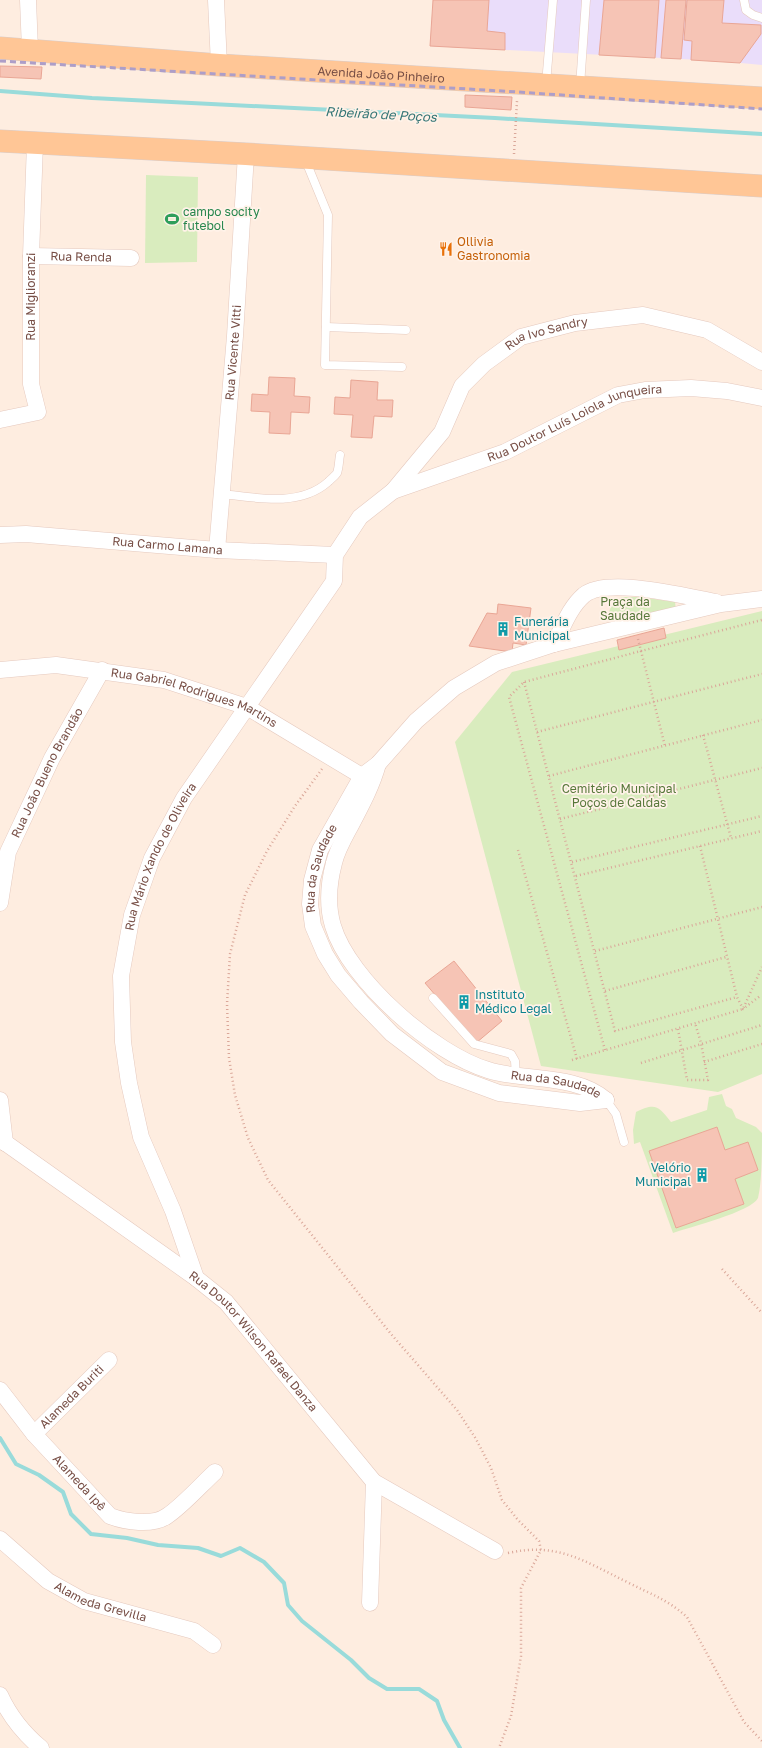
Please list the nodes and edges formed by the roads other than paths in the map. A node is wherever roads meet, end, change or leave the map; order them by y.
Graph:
1 (28, 0) edge
2 (216, 0) edge
3 (553, 0) edge
4 (586, 0) edge
5 (744, 0) edge
6 (762, 18) edge
7 (0, 48) edge
8 (30, 50) junction
9 (219, 65) junction
10 (546, 84) junction
11 (580, 87) junction
12 (762, 98) edge
13 (0, 141) edge
14 (35, 143) junction
15 (246, 154) junction
16 (304, 158) junction
17 (762, 186) edge
18 (31, 256) junction
19 (130, 258) dead end
20 (326, 327) junction
21 (406, 330) dead end
22 (762, 362) edge
23 (402, 367) dead end
24 (762, 398) edge
25 (0, 420) edge
26 (340, 455) dead end
27 (393, 491) junction
28 (223, 494) junction
29 (0, 535) edge
30 (217, 550) junction
31 (335, 554) junction
32 (762, 599) edge
33 (721, 604) junction
34 (554, 644) junction
35 (0, 670) edge
36 (102, 670) junction
37 (247, 707) junction
38 (367, 779) junction
39 (0, 903) edge
40 (433, 998) dead end
41 (516, 1076) junction
42 (579, 1085) junction
43 (0, 1100) edge
44 (606, 1100) junction
45 (580, 1103) junction
46 (2, 1141) edge
47 (624, 1142) dead end
48 (196, 1278) junction
49 (109, 1360) dead end
50 (0, 1390) edge
51 (34, 1434) junction
52 (215, 1472) dead end
53 (374, 1482) junction
54 (0, 1539) edge
55 (495, 1551) road end
56 (370, 1603) dead end
57 (213, 1645) dead end
58 (0, 1695) edge
59 (41, 1748) edge

1 - 8 street
2 - 9 street
3 - 10 lane
4 - 11 lane
5 - 6 lane
7 - 8 main road, Avenida João Pinheiro
8 - 9 main road, Avenida João Pinheiro
9 - 10 main road, Avenida João Pinheiro
10 - 11 main road, Avenida João Pinheiro
11 - 12 main road, Avenida João Pinheiro
13 - 14 main road
14 - 15 main road
14 - 18 street, Rua Miglioranzi
15 - 16 main road
15 - 28 street, Rua Vicente Vitti
16 - 17 main road
16 - 20 lane
18 - 19 street, Rua Renda
18 - 25 street, Rua Miglioranzi
20 - 21 lane
20 - 23 lane
22 - 27 street, Rua Ivo Sandry
24 - 27 street, Rua Doutor Luís Loiola Junqueira
26 - 28 lane
27 - 31 street
28 - 30 street, Rua Vicente Vitti
29 - 30 street, Rua Carmo Lamana
30 - 31 street, Rua Carmo Lamana
31 - 37 street, Rua Mário Xando de Oliveira
32 - 33 street, Rua da Saudade
33 - 34 street, Rua da Saudade
33 - 34 street, Rua da Saudade
34 - 38 street, Rua da Saudade
35 - 36 street, Rua Gabriel Rodrigues Martins
36 - 37 street, Rua Gabriel Rodrigues Martins
36 - 39 street, Rua João Bueno Brandão
37 - 38 street, Rua Gabriel Rodrigues Martins
37 - 48 street, Rua Mário Xando de Oliveira
38 - 41 street, Rua da Saudade
38 - 45 street, Rua da Saudade
40 - 41 lane
41 - 42 street, Rua da Saudade
42 - 44 street, Rua da Saudade
42 - 45 lane
43 - 46 street
44 - 45 street, Rua da Saudade
44 - 47 lane
46 - 48 street, Rua Doutor Wilson Rafael Danza
48 - 53 street, Rua Doutor Wilson Rafael Danza
49 - 51 street, Alameda Buriti
50 - 51 street, Alameda Ipê
51 - 52 street, Alameda Ipê
53 - 55 street, Rua Doutor Wilson Rafael Danza
53 - 56 street
54 - 57 street, Alameda Grevilla
58 - 59 street

